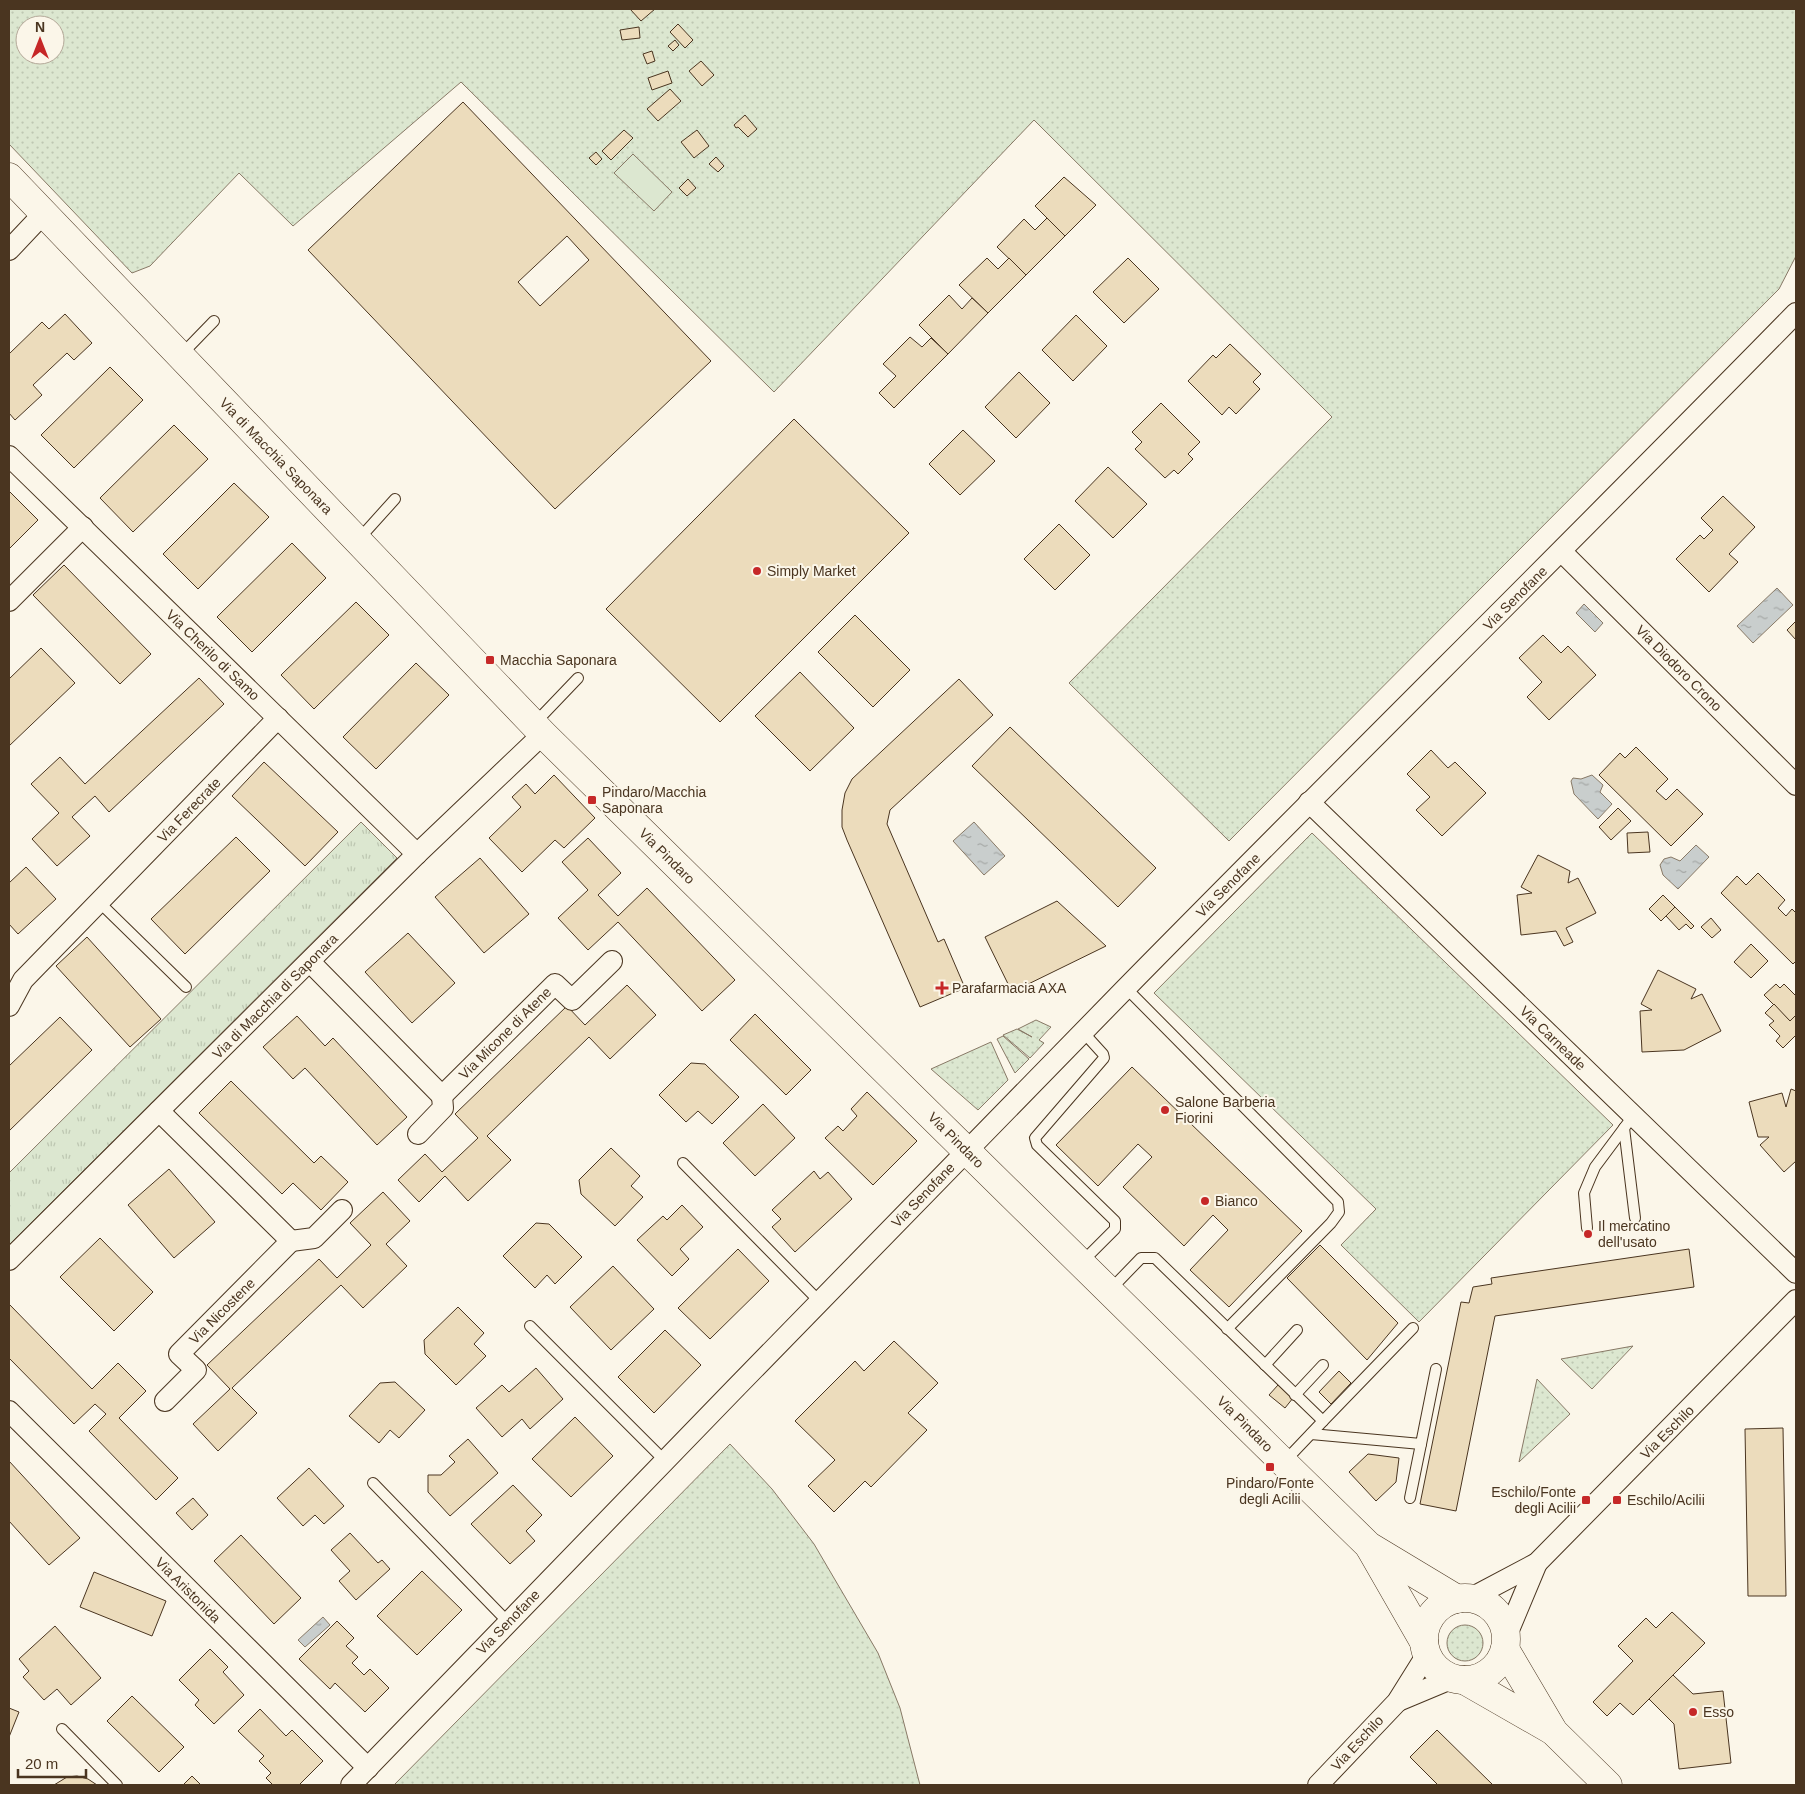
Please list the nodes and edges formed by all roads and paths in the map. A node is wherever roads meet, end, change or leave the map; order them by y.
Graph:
1 (9, 177) edge
2 (43, 214) junction
3 (9, 250) edge
4 (1796, 313) edge
5 (214, 321) dead end
6 (180, 356) junction
7 (9, 456) edge
8 (395, 499) dead end
9 (83, 527) junction
10 (357, 540) junction
11 (1562, 552) junction
12 (9, 601) edge
13 (578, 678) dead end
14 (278, 718) junction
15 (539, 729) junction
16 (1796, 785) edge
17 (1309, 802) junction
18 (417, 854) junction
19 (99, 902) junction
20 (612, 961) dead end
21 (310, 962) junction
22 (186, 987) dead end
23 (1126, 988) junction
24 (9, 1006) edge
25 (1083, 1032) junction
26 (442, 1096) junction
27 (160, 1111) junction
28 (1629, 1122) junction
29 (418, 1134) dead end
30 (966, 1150) junction
31 (683, 1163) dead end
32 (342, 1210) dead end
33 (1636, 1218) dead end
34 (1586, 1228) dead end
35 (292, 1241) junction
36 (9, 1260) edge
37 (1082, 1263) junction
38 (1796, 1273) edge
39 (1109, 1290) junction
40 (1796, 1300) edge
41 (820, 1302) junction
42 (530, 1326) dead end
43 (1413, 1328) dead end
44 (1227, 1329) junction
45 (1297, 1330) dead end
46 (1323, 1365) dead end
47 (1265, 1366) junction
48 (1436, 1369) dead end
49 (1295, 1395) junction
50 (164, 1401) dead end
51 (9, 1411) edge
52 (1323, 1421) junction
53 (1311, 1434) junction
54 (1421, 1444) junction
55 (664, 1460) junction
56 (1284, 1463) junction
57 (373, 1484) dead end
58 (1410, 1498) dead end
59 (1369, 1546) junction
60 (1537, 1563) junction
61 (1464, 1598) junction
62 (508, 1622) junction
63 (1506, 1643) junction
64 (1425, 1648) junction
65 (1458, 1679) junction
66 (1397, 1702) junction
67 (62, 1729) dead end
68 (1554, 1732) junction
69 (368, 1768) junction
70 (117, 1785) edge
71 (351, 1785) edge
72 (1318, 1785) edge
73 (1608, 1785) edge

1 - 2 street, Via di Macchia Saponara
2 - 3 street
2 - 6 street, Via di Macchia Saponara
4 - 11 street, Via Senofane
5 - 6 lane
6 - 10 street, Via di Macchia Saponara
7 - 9 street, Via Cherilo di Samo
8 - 10 lane
9 - 12 street
9 - 14 street, Via Cherilo di Samo
10 - 15 street, Via di Macchia Saponara
11 - 16 street, Via Diodoro Crono
11 - 17 street, Via Senofane
13 - 15 lane
14 - 18 street, Via Cherilo di Samo
14 - 19 street, Via Ferecrate
15 - 18 street, Via di Macchia di Saponara
15 - 30 street, Via Pindaro
17 - 23 street, Via Senofane
17 - 28 street, Via Carneade
18 - 21 street, Via di Macchia di Saponara
19 - 22 lane
19 - 24 street, Via Ferecrate
20 - 26 street, Via Micone di Atene
21 - 26 street
21 - 27 street, Via di Macchia di Saponara
23 - 25 street, Via Senofane
23 - 44 lane
25 - 30 street, Via Senofane
25 - 37 lane
26 - 29 street, Via Micone di Atene
27 - 35 street
27 - 36 street, Via di Macchia di Saponara
28 - 33 lane
28 - 34 lane
28 - 38 street, Via Carneade
30 - 37 street, Via Pindaro
30 - 41 street, Via Senofane
31 - 41 lane
32 - 35 street
35 - 50 street, Via Nicostene
37 - 39 street, Via Pindaro
39 - 44 lane
39 - 56 street, Via Pindaro
40 - 60 street, Via Eschilo
41 - 55 street, Via Senofane
42 - 55 lane
43 - 52 lane
44 - 47 lane
45 - 47 lane
46 - 49 lane
47 - 49 lane
48 - 54 lane
49 - 52 lane
51 - 69 street, Via Aristonida
52 - 53 lane
53 - 54 lane
53 - 56 lane
54 - 58 lane
55 - 62 street, Via Senofane
56 - 59 street, Via Pindaro
57 - 62 lane
59 - 61 street
59 - 64 street
60 - 61 street
60 - 63 street
61 - 63 street
61 - 64 street
62 - 69 street, Via Senofane
63 - 65 street
63 - 68 street
64 - 65 street
64 - 66 street
65 - 66 street
65 - 68 street
66 - 72 street, Via Eschilo
67 - 70 lane
68 - 73 street
69 - 71 street, Via Senofane

